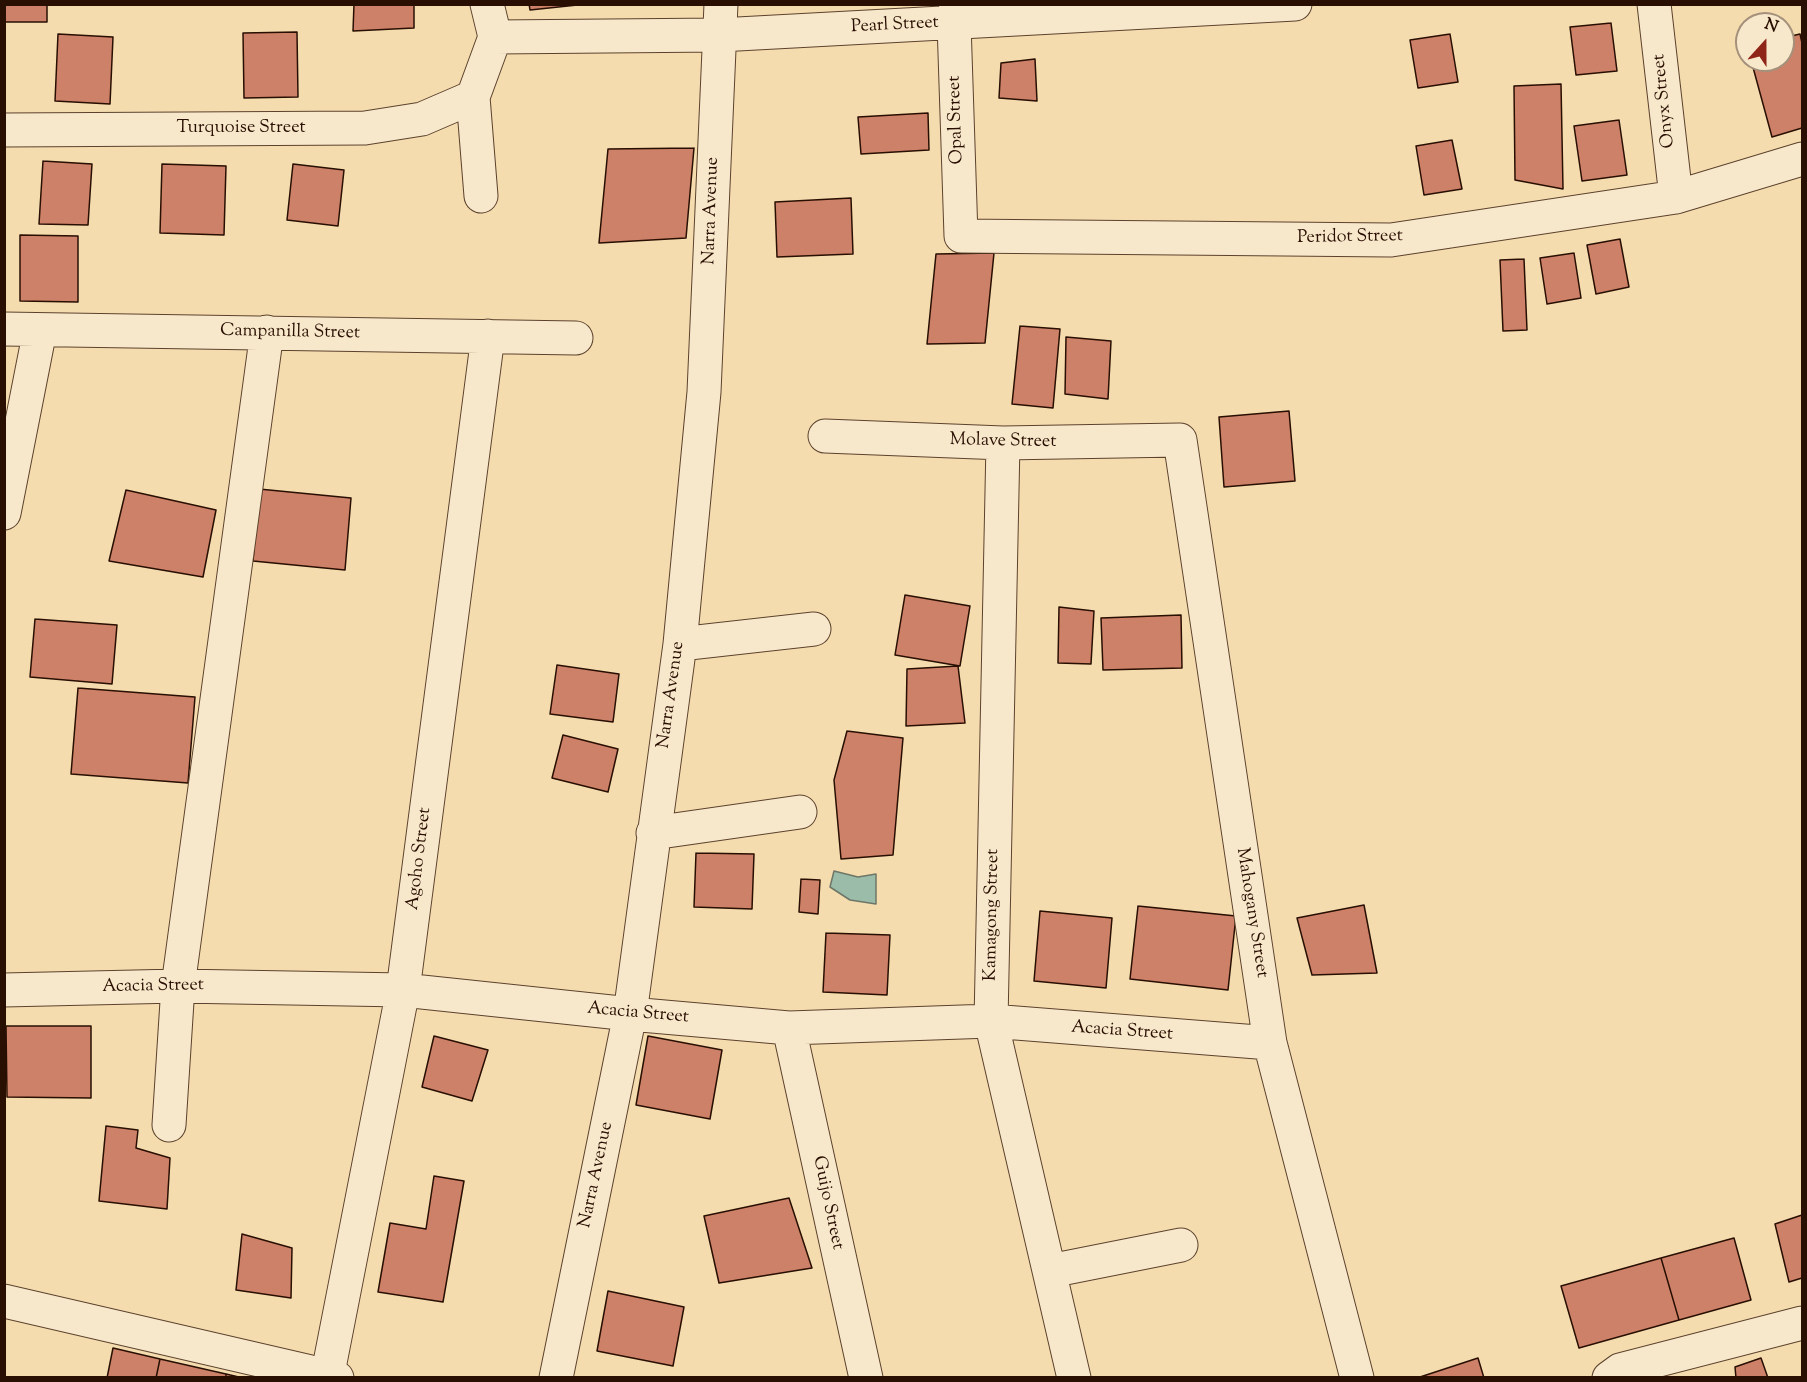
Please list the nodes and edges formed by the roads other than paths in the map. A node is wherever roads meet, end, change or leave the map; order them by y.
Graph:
1 (487, 4) edge
2 (1295, 4) edge
3 (1654, 4) edge
4 (955, 14) edge
5 (720, 20) edge
6 (495, 37) junction
7 (473, 97) junction
8 (4, 130) edge
9 (1803, 159) edge
10 (481, 196) dead end
11 (1676, 197) junction
12 (961, 236) joint
13 (4, 329) edge
14 (40, 330) junction
15 (267, 332) junction
16 (488, 336) junction
17 (576, 338) dead end
18 (825, 436) dead end
19 (1180, 440) joint
20 (1003, 443) junction
21 (4, 513) edge
22 (814, 629) dead end
23 (680, 644) junction
24 (800, 812) dead end
25 (654, 833) junction
26 (178, 986) junction
27 (4, 990) edge
28 (403, 990) junction
29 (630, 1014) junction
30 (991, 1021) junction
31 (789, 1028) junction
32 (1270, 1043) junction
33 (169, 1125) dead end
34 (1182, 1245) dead end
35 (1050, 1271) junction
36 (4, 1301) edge
37 (1803, 1323) edge
38 (331, 1377) edge
39 (556, 1377) edge
40 (866, 1377) edge
41 (1074, 1377) edge
42 (1357, 1377) edge
43 (1609, 1377) edge

1 - 6 street
2 - 4 street, Pearl Street
3 - 11 street, Onyx Street
4 - 5 street, Pearl Street
4 - 12 street, Opal Street
5 - 6 street, Pearl Street
5 - 23 street, Narra Avenue
6 - 7 street
7 - 8 street, Turquoise Street
7 - 10 street
9 - 11 street, Peridot Street
11 - 12 street, Peridot Street
13 - 14 street, Campanilla Street
14 - 15 street, Campanilla Street
14 - 21 street
15 - 16 street, Campanilla Street
15 - 26 street
16 - 17 street, Campanilla Street
16 - 28 street, Agoho Street
18 - 20 street, Molave Street
19 - 20 street, Molave Street
19 - 32 street, Mahogany Street
20 - 30 street, Kamagong Street
22 - 23 street
23 - 25 street, Narra Avenue
24 - 25 street
25 - 29 street, Narra Avenue
26 - 27 street, Acacia Street
26 - 28 street, Acacia Street
26 - 33 street
28 - 29 street, Acacia Street
28 - 38 street, Agoho Street
29 - 31 street, Acacia Street
29 - 39 street, Narra Avenue
30 - 31 street, Acacia Street
30 - 32 street, Acacia Street
30 - 35 street, Kamagong Street
31 - 40 street, Guijo Street
32 - 42 street, Mahogany Street
34 - 35 street
35 - 41 street, Kamagong Street
36 - 38 street
37 - 43 street

